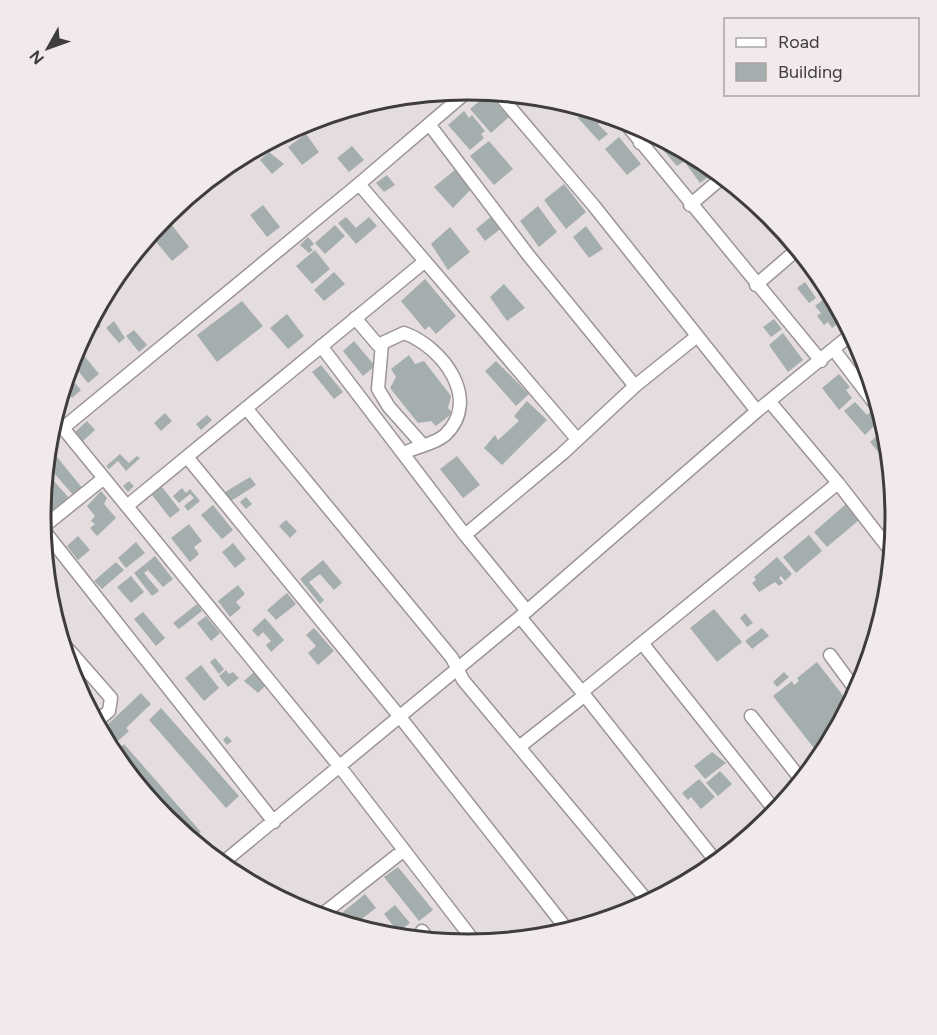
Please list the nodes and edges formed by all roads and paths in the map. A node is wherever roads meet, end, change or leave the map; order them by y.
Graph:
1 (457, 100) edge
2 (506, 102) edge
3 (429, 124) junction
4 (634, 135) edge
5 (644, 139) edge
6 (640, 142) junction
7 (717, 182) edge
8 (359, 184) junction
9 (690, 205) junction
10 (792, 254) edge
11 (424, 262) junction
12 (756, 285) junction
13 (356, 318) junction
14 (696, 337) junction
15 (846, 339) edge
16 (382, 344) junction
17 (321, 346) junction
18 (834, 350) junction
19 (821, 361) junction
20 (635, 386) junction
21 (867, 394) edge
22 (770, 402) junction
23 (246, 408) junction
24 (757, 411) junction
25 (63, 428) joint
26 (578, 439) junction
27 (422, 444) junction
28 (403, 454) junction
29 (187, 457) junction
30 (104, 478) junction
31 (838, 483) junction
32 (127, 506) junction
33 (51, 521) edge
34 (465, 536) junction
35 (52, 540) edge
36 (885, 544) edge
37 (523, 614) junction
38 (642, 643) junction
39 (830, 655) dead end
40 (74, 656) edge
41 (457, 669) junction
42 (851, 684) edge
43 (584, 693) junction
44 (751, 716) dead end
45 (102, 717) edge
46 (400, 717) junction
47 (519, 747) junction
48 (340, 767) junction
49 (797, 775) edge
50 (771, 805) edge
51 (274, 822) junction
52 (404, 850) junction
53 (712, 857) edge
54 (228, 859) edge
55 (643, 896) edge
56 (327, 910) edge
57 (563, 924) edge
58 (469, 935) edge

1 - 3 street
2 - 14 street
3 - 8 street
3 - 20 street
4 - 6 street
5 - 6 street
6 - 9 street
7 - 9 street
8 - 11 street
8 - 25 street
9 - 12 street
10 - 12 street
11 - 13 street
11 - 26 street
12 - 19 street
13 - 16 street
13 - 17 street
14 - 20 street
14 - 24 street
15 - 18 street
16 - 27 street
16 - 27 street
17 - 23 street
17 - 28 street
18 - 19 street
18 - 21 street
19 - 22 street
20 - 26 street
22 - 24 street
22 - 31 street
23 - 29 street
23 - 41 street
24 - 37 street
25 - 30 street
26 - 34 street
27 - 28 street
28 - 34 street
29 - 32 street
29 - 46 street
30 - 32 street
30 - 33 street
31 - 36 street
31 - 38 street
32 - 48 street
34 - 37 street
35 - 51 street
37 - 41 street
37 - 43 street
38 - 43 street
38 - 50 street
39 - 42 street
40 - 45 street
41 - 46 street
41 - 47 street
43 - 47 street
43 - 53 street
44 - 49 street
46 - 48 street
46 - 57 street
47 - 55 street
48 - 51 street
48 - 52 street
51 - 54 street
52 - 56 street
52 - 58 street

